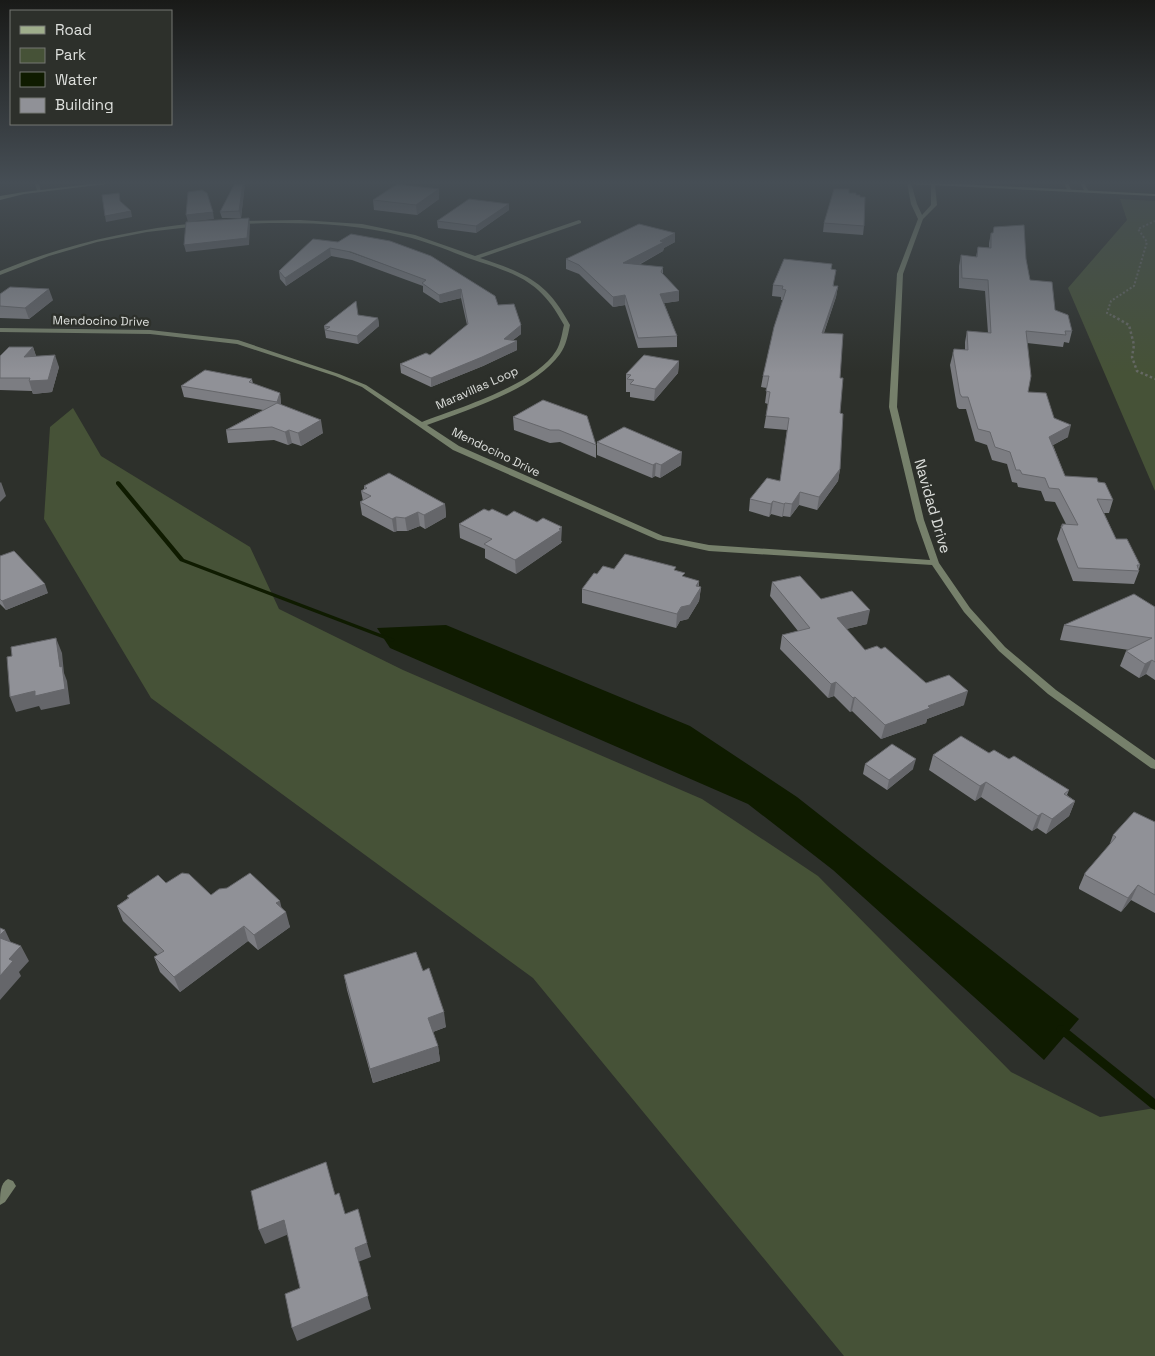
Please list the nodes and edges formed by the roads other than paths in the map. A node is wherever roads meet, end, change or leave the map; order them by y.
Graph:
1 (77, 246) edge
2 (441, 246) edge
3 (509, 246) edge
4 (911, 246) edge
5 (475, 258) junction
6 (0, 273) edge
7 (0, 330) edge
8 (422, 424) junction
9 (935, 563) junction
10 (1155, 765) edge

1 - 6 street
2 - 5 street, Maravillas Loop
3 - 5 street
4 - 9 street, Navidad Drive
5 - 8 street, Maravillas Loop
7 - 8 street, Mendocino Drive
8 - 9 street, Mendocino Drive
9 - 10 street, Navidad Drive

